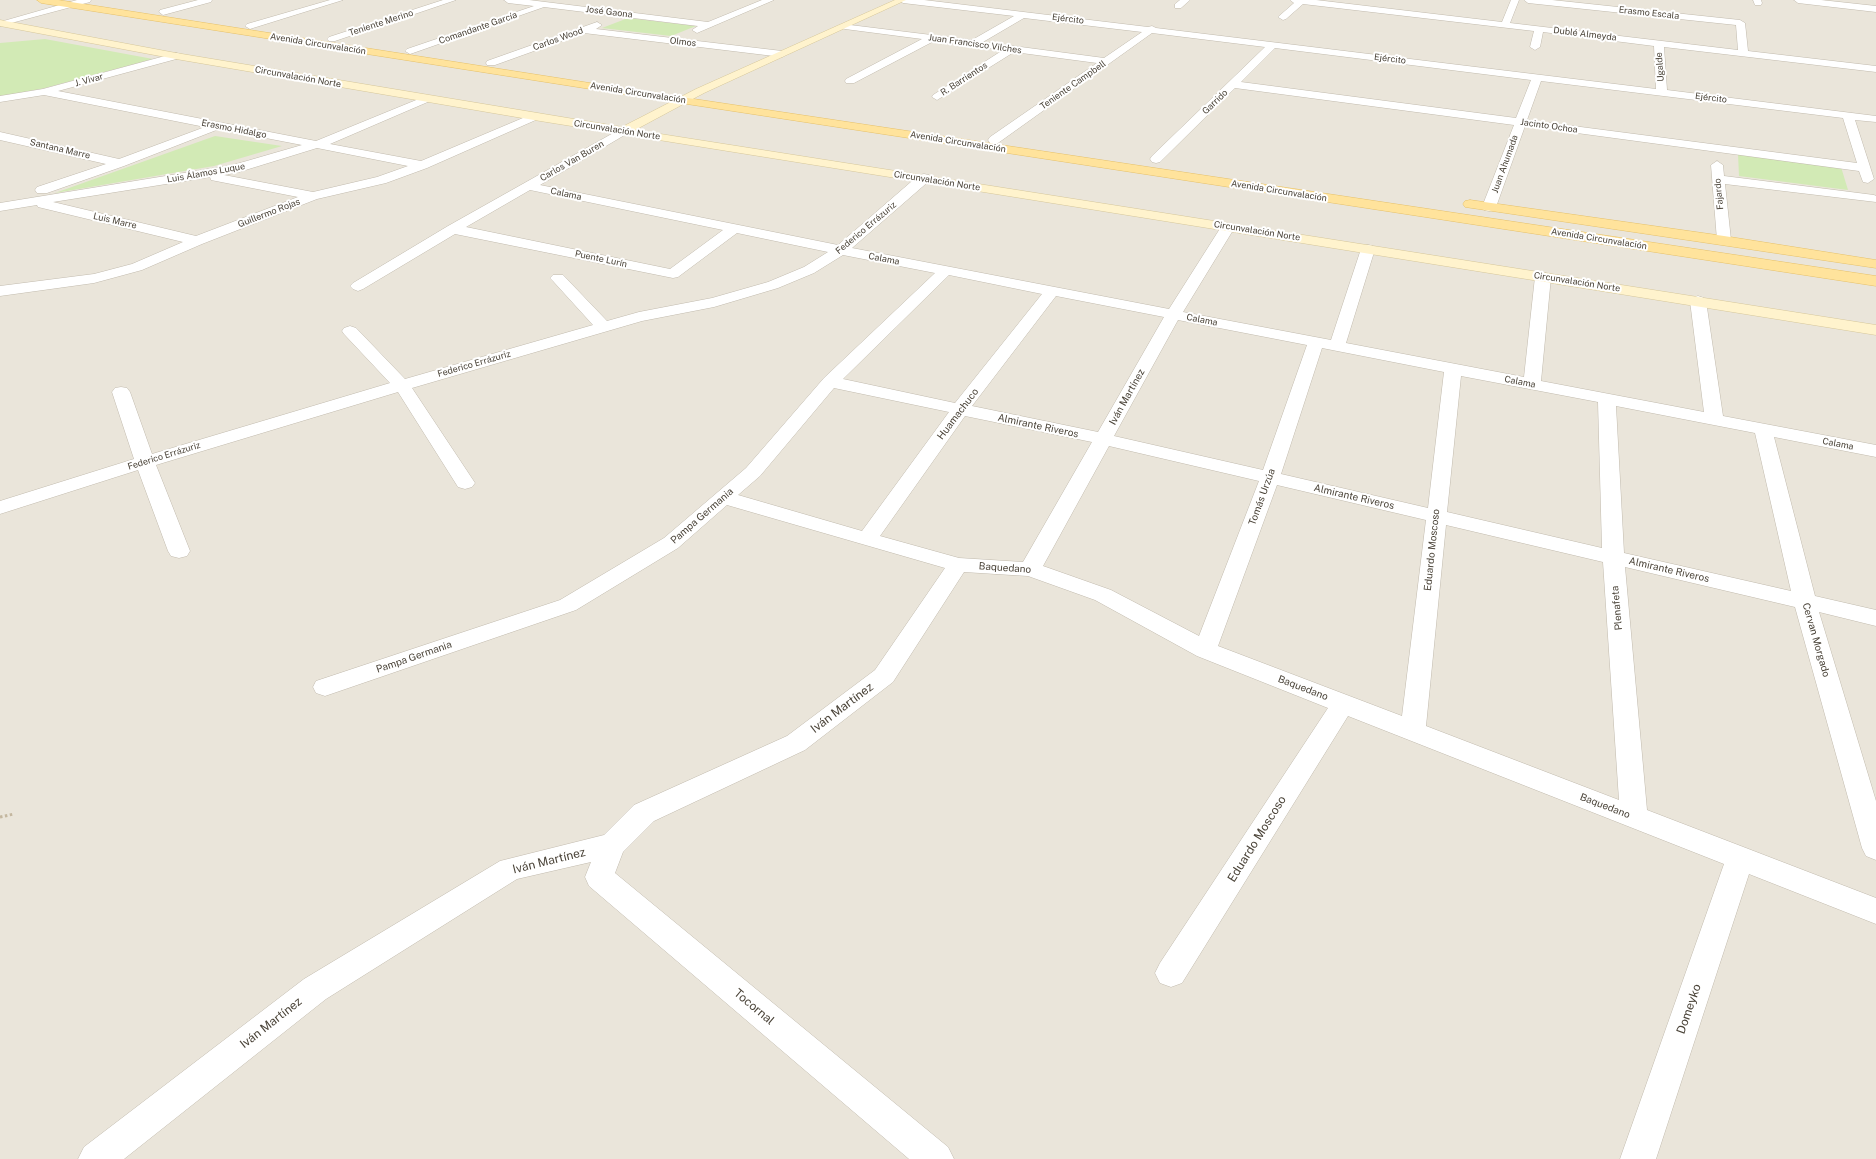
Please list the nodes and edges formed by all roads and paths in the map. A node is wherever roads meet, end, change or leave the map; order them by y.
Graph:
1 (41, 0) edge
2 (87, 0) edge
3 (92, 0) edge
4 (208, 0) edge
5 (340, 0) edge
6 (452, 0) edge
7 (508, 0) edge
8 (770, 0) edge
9 (902, 0) edge
10 (1186, 0) edge
11 (1297, 0) edge
12 (1515, 0) edge
13 (1528, 0) edge
14 (1798, 0) edge
15 (540, 3) edge
16 (70, 6) junction
17 (1178, 6) dead end
18 (1876, 9) edge
19 (163, 12) junction
20 (625, 14) junction
21 (1024, 14) junction
22 (1418, 15) junction
23 (1283, 17) dead end
24 (1, 23) edge
25 (709, 24) junction
26 (1409, 24) dead end
27 (1505, 25) junction
28 (250, 26) junction
29 (845, 26) junction
30 (1152, 29) junction
31 (1539, 29) junction
32 (583, 30) junction
33 (932, 38) junction
34 (332, 39) junction
35 (673, 41) junction
36 (974, 43) junction
37 (1659, 43) junction
38 (1273, 45) junction
39 (1535, 47) dead end
40 (1011, 48) junction
41 (410, 51) junction
42 (1743, 53) junction
43 (782, 54) junction
44 (176, 56) junction
45 (1105, 61) junction
46 (491, 63) junction
47 (1876, 69) edge
48 (1537, 76) junction
49 (850, 81) dead end
50 (636, 83) dead end
51 (1233, 84) junction
52 (700, 90) junction
53 (44, 92) junction
54 (1662, 92) junction
55 (682, 94) junction
56 (937, 97) dead end
57 (426, 99) junction
58 (0, 100) edge
59 (1848, 116) junction
60 (534, 117) junction
61 (1876, 119) edge
62 (1520, 123) junction
63 (217, 126) junction
64 (624, 131) junction
65 (0, 136) edge
66 (994, 140) junction
67 (316, 145) junction
68 (1715, 148) junction
69 (1156, 159) junction
70 (1172, 162) dead end
71 (120, 163) junction
72 (423, 165) junction
73 (1864, 168) junction
74 (203, 174) junction
75 (924, 178) junction
76 (1718, 179) junction
77 (528, 186) junction
78 (0, 193) edge
79 (313, 196) junction
80 (51, 199) joint
81 (27, 200) junction
82 (1875, 202) edge
83 (1458, 203) dead end
84 (0, 206) edge
85 (1489, 207) junction
86 (1228, 227) junction
87 (735, 228) junction
88 (453, 229) junction
89 (1724, 240) junction
90 (197, 241) junction
91 (1368, 249) junction
92 (841, 250) junction
93 (1876, 264) edge
94 (945, 271) junction
95 (1543, 277) junction
96 (558, 278) dead end
97 (0, 281) edge
98 (1876, 281) edge
99 (358, 286) dead end
100 (24, 288) junction
101 (0, 291) edge
102 (1052, 291) junction
103 (1698, 302) junction
104 (1173, 315) junction
105 (603, 327) junction
106 (1876, 330) edge
107 (350, 331) dead end
108 (1316, 342) junction
109 (1338, 347) junction
110 (1453, 369) junction
111 (830, 382) junction
112 (402, 385) junction
113 (1532, 385) junction
114 (121, 392) dead end
115 (1607, 399) junction
116 (960, 410) junction
117 (1714, 420) junction
118 (1763, 429) junction
119 (1104, 439) junction
120 (1876, 451) edge
121 (145, 462) junction
122 (1270, 478) junction
123 (465, 483) dead end
124 (724, 498) junction
125 (0, 508) edge
126 (1436, 516) junction
127 (867, 539) junction
128 (179, 551) dead end
129 (1613, 557) junction
130 (958, 565) junction
131 (1030, 569) junction
132 (1805, 602) junction
133 (1876, 618) edge
134 (1205, 650) junction
135 (325, 687) dead end
136 (1343, 704) junction
137 (1413, 731) junction
138 (14, 814) dead end
139 (0, 817) edge
140 (1634, 818) junction
141 (612, 845) junction
142 (1876, 848) edge
143 (1740, 858) junction
144 (1876, 911) edge
145 (1171, 973) dead end
146 (96, 1159) edge
147 (936, 1159) edge
148 (1638, 1159) edge

1 - 16 main road, Avenida Circunvalación
2 - 16 street
3 - 19 main road, Avenida Circunvalación
4 - 19 street
5 - 28 street
6 - 34 street, Teniente Merino
7 - 15 street, José Gaona
8 - 25 street
9 - 21 street, Ejército
9 - 29 street, Carlos Van Buren
10 - 17 street
11 - 22 street, Dublé Almeyda
11 - 23 street
12 - 27 street
13 - 42 street, Erasmo Escala
14 - 18 street
15 - 20 street, José Gaona
15 - 41 street, Comandante García
16 - 24 street
16 - 55 main road, Avenida Circunvalación
19 - 28 main road, Avenida Circunvalación
20 - 25 street, José Gaona
20 - 32 street, Carlos Wood
21 - 30 street, Ejército
21 - 36 street
22 - 26 street
22 - 27 street, Dublé Almeyda
24 - 44 street, Circunvalación Norte
25 - 35 street
27 - 31 street, Dublé Almeyda
28 - 34 main road, Avenida Circunvalación
29 - 33 street, Juan Francisco Vilches
29 - 43 street, Carlos Van Buren
30 - 38 street, Ejército
30 - 45 street, Teniente Campbell
31 - 37 street, Dublé Almeyda
31 - 39 street
32 - 35 street, Olmos
32 - 46 street, Carlos Wood
33 - 36 street, Juan Francisco Vilches
33 - 49 street
34 - 41 main road, Avenida Circunvalación
35 - 43 street, Olmos
36 - 40 street, Juan Francisco Vilches
37 - 42 street, Dublé Almeyda
37 - 54 street, Ugalde
38 - 48 street, Ejército
38 - 51 street, Garrido
40 - 45 street, Juan Francisco Vilches
40 - 56 street, R. Barrientos
41 - 46 main road, Avenida Circunvalación
42 - 47 street, Dublé Almeyda
43 - 52 street, Carlos Van Buren
44 - 53 street, J. Vivar
44 - 57 street, Circunvalación Norte
45 - 66 street, Teniente Campbell
46 - 50 main road, Avenida Circunvalación
48 - 54 street, Ejército
48 - 62 street, Juan Ahumada
51 - 62 street, Jacinto Ochoa
51 - 69 street, Garrido
52 - 55 street, Carlos Van Buren
52 - 66 main road, Avenida Circunvalación
53 - 58 street, J. Vivar
53 - 63 street, Erasmo Hidalgo
54 - 59 street, Ejército
55 - 64 street, Carlos Van Buren
55 - 98 main road, Avenida Circunvalación
57 - 60 street, Circunvalación Norte
57 - 67 street, Luis Álamos Luque
59 - 61 street, Ejército
59 - 73 street
60 - 64 street, Circunvalación Norte
60 - 72 street, Guillermo Rojas
62 - 68 street, Jacinto Ochoa
62 - 85 street, Juan Ahumada
63 - 67 street, Erasmo Hidalgo
63 - 71 street
64 - 75 street, Circunvalación Norte
64 - 77 street, Carlos Van Buren
65 - 71 street, Santana Marre
66 - 69 main road, Avenida Circunvalación
67 - 72 street, Erasmo Hidalgo
67 - 74 street, Luis Álamos Luque
68 - 73 street, Jacinto Ochoa
68 - 76 street, Fajardo
69 - 70 main road, Avenida Circunvalación
71 - 81 street
72 - 79 street, Guillermo Rojas
73 - 82 street
74 - 79 street
74 - 80 street, Luis Álamos Luque
75 - 86 street, Circunvalación Norte
75 - 92 street, Federico Errázuriz
76 - 82 street
76 - 89 street, Fajardo
77 - 87 street, Calama
77 - 88 street, Carlos Van Buren
78 - 81 street, Luis Marre
79 - 90 street, Guillermo Rojas
80 - 81 street, Luis Marre
81 - 84 street
81 - 90 street, Luis Marre
83 - 85 main road, Avenida Circunvalación
85 - 89 main road, Avenida Circunvalación
86 - 91 street, Circunvalación Norte
86 - 104 street, Iván Martínez
87 - 88 street, Puente Lurín
87 - 92 street, Calama
88 - 99 street, Carlos Van Buren
89 - 93 main road, Avenida Circunvalación
90 - 100 street, Guillermo Rojas
91 - 95 street, Circunvalación Norte
91 - 109 street
92 - 94 street, Calama
92 - 105 street, Federico Errázuriz
94 - 102 street, Calama
94 - 111 street, Pampa Germania
95 - 103 street, Circunvalación Norte
95 - 113 street
96 - 105 street
97 - 100 street
100 - 101 street, Guillermo Rojas
102 - 104 street, Calama
102 - 116 street, Huamachuco
103 - 106 street, Circunvalación Norte
103 - 117 street
104 - 108 street, Calama
104 - 119 street, Iván Martínez
105 - 112 street, Federico Errázuriz
107 - 112 street
108 - 109 street, Calama
108 - 122 street, Tomás Urzúa
109 - 110 street, Calama
110 - 113 street, Calama
110 - 126 street, Eduardo Moscoso
111 - 116 street, Almirante Riveros
111 - 124 street, Pampa Germania
112 - 121 street, Federico Errázuriz
112 - 123 street
113 - 115 street, Calama
114 - 121 street
115 - 117 street, Calama
115 - 129 street, Plenafeta
116 - 119 street, Almirante Riveros
116 - 127 street, Huamachuco
117 - 118 street, Calama
118 - 120 street, Calama
118 - 132 street, Cervan Morgado
119 - 122 street, Almirante Riveros
119 - 131 street, Iván Martínez
121 - 125 street, Federico Errázuriz
121 - 128 street
122 - 126 street, Almirante Riveros
122 - 134 street, Tomás Urzúa
124 - 127 street, Baquedano
124 - 135 street, Pampa Germania
126 - 129 street, Almirante Riveros
126 - 137 street, Eduardo Moscoso
127 - 130 street, Baquedano
129 - 132 street, Almirante Riveros
129 - 140 street, Plenafeta
130 - 131 street, Baquedano
130 - 141 street, Iván Martínez
131 - 134 street, Baquedano
132 - 133 street, Almirante Riveros
132 - 142 street, Cervan Morgado
134 - 136 street, Baquedano
136 - 137 street, Baquedano
136 - 145 street, Eduardo Moscoso
137 - 140 street, Baquedano
138 - 139 path
140 - 143 street, Baquedano
141 - 146 street, Iván Martínez
141 - 147 street, Tocornal
143 - 144 street, Baquedano
143 - 148 street, Domeyko

